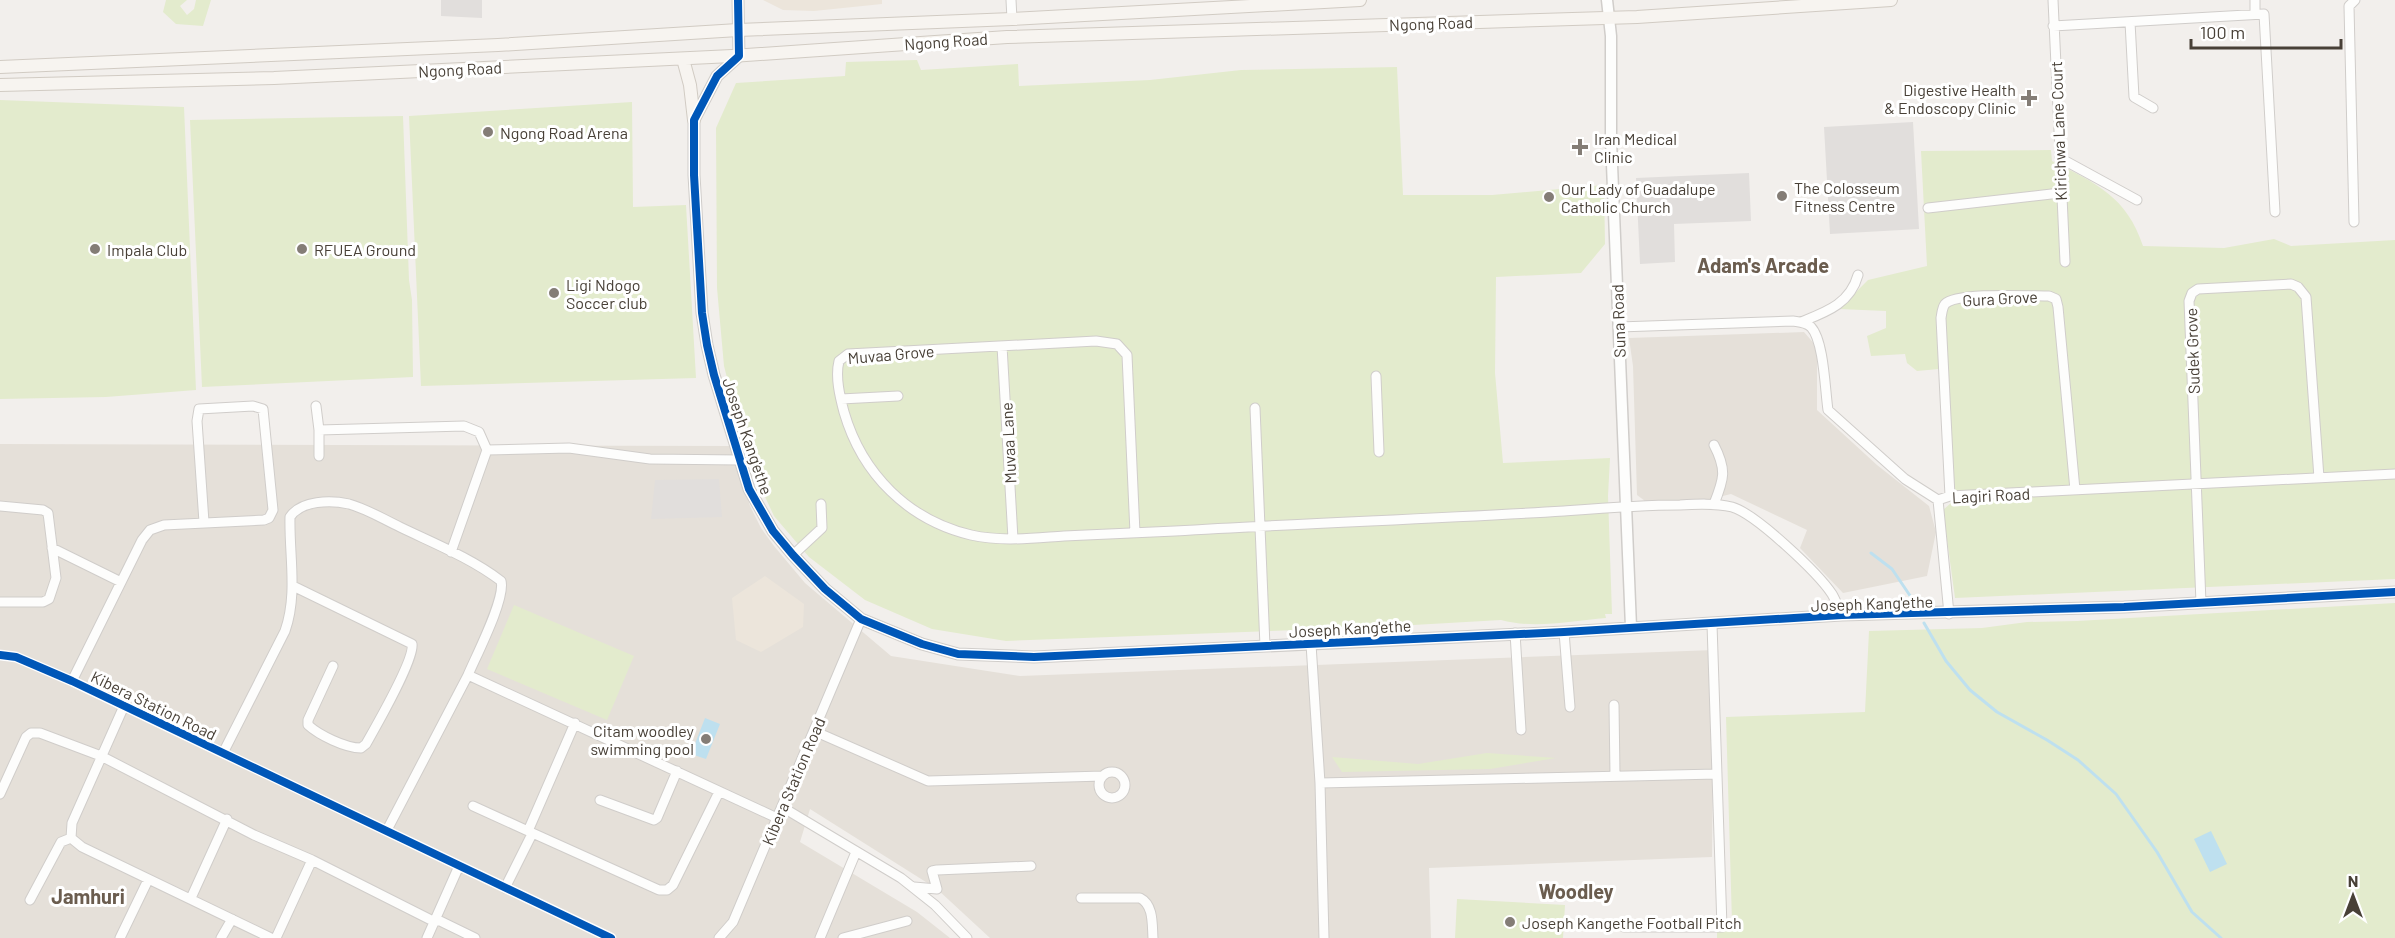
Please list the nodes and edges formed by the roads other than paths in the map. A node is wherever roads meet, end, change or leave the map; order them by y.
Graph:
1 (738, 0) edge
2 (1011, 0) edge
3 (1360, 0) edge
4 (1607, 0) edge
5 (1891, 0) edge
6 (2053, 0) edge
7 (2255, 0) edge
8 (2355, 0) edge
9 (1168, 6) edge
10 (2255, 14) junction
11 (1609, 16) junction
12 (1012, 19) junction
13 (2130, 22) junction
14 (2053, 26) junction
15 (738, 30) junction
16 (739, 56) junction
17 (683, 59) junction
18 (0, 68) edge
19 (0, 85) edge
20 (2153, 108) dead end
21 (694, 120) junction
22 (2060, 158) junction
23 (2060, 193) junction
24 (2137, 200) dead end
25 (1928, 208) dead end
26 (2275, 212) dead end
27 (2354, 222) dead end
28 (2065, 262) dead end
29 (1858, 274) dead end
30 (1800, 322) junction
31 (1618, 327) junction
32 (1002, 346) junction
33 (1376, 376) dead end
34 (898, 396) dead end
35 (841, 399) junction
36 (316, 406) dead end
37 (1255, 408) dead end
38 (319, 430) junction
39 (1714, 445) dead end
40 (487, 450) junction
41 (1379, 452) dead end
42 (319, 456) dead end
43 (741, 460) junction
44 (2395, 474) edge
45 (2319, 478) junction
46 (2196, 483) junction
47 (2075, 490) junction
48 (1950, 496) junction
49 (1938, 500) junction
50 (821, 504) dead end
51 (1714, 504) junction
52 (0, 506) edge
53 (1626, 507) junction
54 (204, 522) junction
55 (1261, 526) junction
56 (1135, 533) junction
57 (1013, 539) junction
58 (52, 548) junction
59 (451, 552) junction
60 (792, 555) junction
61 (121, 582) junction
62 (293, 586) junction
63 (2395, 592) edge
64 (0, 602) edge
65 (2201, 603) junction
66 (1949, 614) junction
67 (1842, 615) junction
68 (861, 619) junction
69 (1712, 624) junction
70 (1631, 627) junction
71 (1564, 632) junction
72 (1515, 633) junction
73 (1311, 644) junction
74 (1265, 646) junction
75 (0, 655) edge
76 (333, 666) dead end
77 (468, 675) junction
78 (72, 681) junction
79 (1614, 705) dead end
80 (124, 706) junction
81 (1570, 707) dead end
82 (575, 723) junction
83 (1521, 730) dead end
84 (814, 731) junction
85 (223, 753) junction
86 (101, 756) junction
87 (677, 771) junction
88 (1717, 774) junction
89 (1615, 775) junction
90 (1103, 776) dead end
91 (1320, 783) junction
92 (719, 792) junction
93 (0, 794) edge
94 (600, 800) dead end
95 (473, 806) dead end
96 (782, 807) junction
97 (777, 818) junction
98 (227, 819) junction
99 (387, 830) junction
100 (530, 832) junction
101 (72, 838) junction
102 (856, 852) junction
103 (312, 860) junction
104 (459, 866) junction
105 (1031, 866) dead end
106 (148, 880) junction
107 (913, 887) junction
108 (505, 888) junction
109 (190, 898) junction
110 (1080, 898) dead end
111 (30, 900) dead end
112 (232, 919) junction
113 (435, 920) junction
114 (907, 921) dead end
115 (1624, 927) dead end
116 (1722, 927) junction
117 (1664, 933) edge
118 (120, 938) edge
119 (221, 938) edge
120 (271, 938) edge
121 (276, 938) edge
122 (427, 938) edge
123 (475, 938) edge
124 (611, 938) edge
125 (718, 938) edge
126 (822, 938) edge
127 (843, 938) edge
128 (967, 938) edge
129 (1153, 938) edge
130 (1324, 938) edge
131 (1722, 938) edge

1 - 15 street
2 - 12 street
3 - 9 main road, Ngong Road
4 - 11 street, Suna Road
5 - 11 main road, Ngong Road
6 - 14 street, Kirichwa Lane Court
7 - 10 street
8 - 27 street
9 - 12 main road, Ngong Road
10 - 13 street
10 - 26 street
11 - 16 main road, Ngong Road
11 - 31 street, Suna Road
12 - 15 main road, Ngong Road
13 - 14 street
13 - 20 street
14 - 22 street, Kirichwa Lane Court
15 - 16 street
15 - 18 main road, Ngong Road
16 - 17 main road, Ngong Road
16 - 21 street
17 - 19 main road, Ngong Road
17 - 21 main road
21 - 43 street, Joseph Kang'ethe
22 - 23 street, Kirichwa Lane Court
22 - 24 street
23 - 25 street
23 - 28 street, Kirichwa Lane Court
29 - 30 street
30 - 31 street
30 - 49 street, Lagiri Road
31 - 53 street, Suna Road
32 - 35 street, Muvaa Grove
32 - 56 street, Muvaa Grove
32 - 57 street, Muvaa Lane
33 - 41 street
34 - 35 street
35 - 57 street, Muvaa Grove
36 - 38 street
37 - 55 street
38 - 40 street
38 - 42 street
39 - 51 street
40 - 43 street
40 - 59 street
43 - 60 street, Joseph Kang'ethe
44 - 45 street, Lagiri Road
45 - 46 street, Lagiri Road
45 - 46 street, Sudek Grove
46 - 47 street, Lagiri Road
46 - 65 street, Sudek Grove
47 - 48 street, Lagiri Road
47 - 48 street, Gura Grove
48 - 49 street, Lagiri Road
49 - 66 street
50 - 60 street
51 - 53 street
51 - 67 street
52 - 58 street
53 - 55 street
53 - 70 street, Suna Road
54 - 54 street
54 - 61 street
55 - 56 street
55 - 74 street
56 - 57 street, Muvaa Grove
58 - 61 street
58 - 64 street
59 - 62 street
59 - 77 street
60 - 68 street, Joseph Kang'ethe
61 - 78 street
62 - 76 street
62 - 85 street
63 - 65 street, Joseph Kang'ethe
65 - 66 street, Joseph Kang'ethe
66 - 67 street, Joseph Kang'ethe
67 - 69 street, Joseph Kang'ethe
68 - 74 street, Joseph Kang'ethe
68 - 84 street, Kibera Station Road
69 - 70 street, Joseph Kang'ethe
69 - 88 street
70 - 71 street, Joseph Kang'ethe
71 - 72 street, Joseph Kang'ethe
71 - 81 street
72 - 73 street, Joseph Kang'ethe
72 - 83 street
73 - 74 street, Joseph Kang'ethe
73 - 91 street
75 - 78 street, Kibera Station Road
77 - 82 street
77 - 99 street
78 - 80 street, Kibera Station Road
79 - 89 street
80 - 85 street, Kibera Station Road
80 - 86 street
82 - 87 street
82 - 100 street
84 - 90 street
84 - 96 street, Kibera Station Road
85 - 99 street, Kibera Station Road
86 - 93 street
86 - 98 street
86 - 101 street
87 - 92 street
87 - 94 street
88 - 89 street
88 - 116 street
89 - 91 street
91 - 130 street
92 - 97 street
92 - 100 street
95 - 100 street
96 - 97 street, Kibera Station Road
96 - 102 street
97 - 125 street, Kibera Station Road
98 - 103 street
98 - 109 street
99 - 104 street, Kibera Station Road
100 - 108 street
101 - 106 street
101 - 111 street
102 - 107 street
102 - 126 street
103 - 113 street
103 - 121 street
104 - 108 street
104 - 113 street
105 - 107 street
106 - 109 street
106 - 118 street
107 - 128 street
108 - 124 street
109 - 112 street
110 - 129 street
112 - 119 street
112 - 120 street
113 - 122 street
113 - 123 street
114 - 127 street
115 - 117 street
116 - 117 street
116 - 131 street

